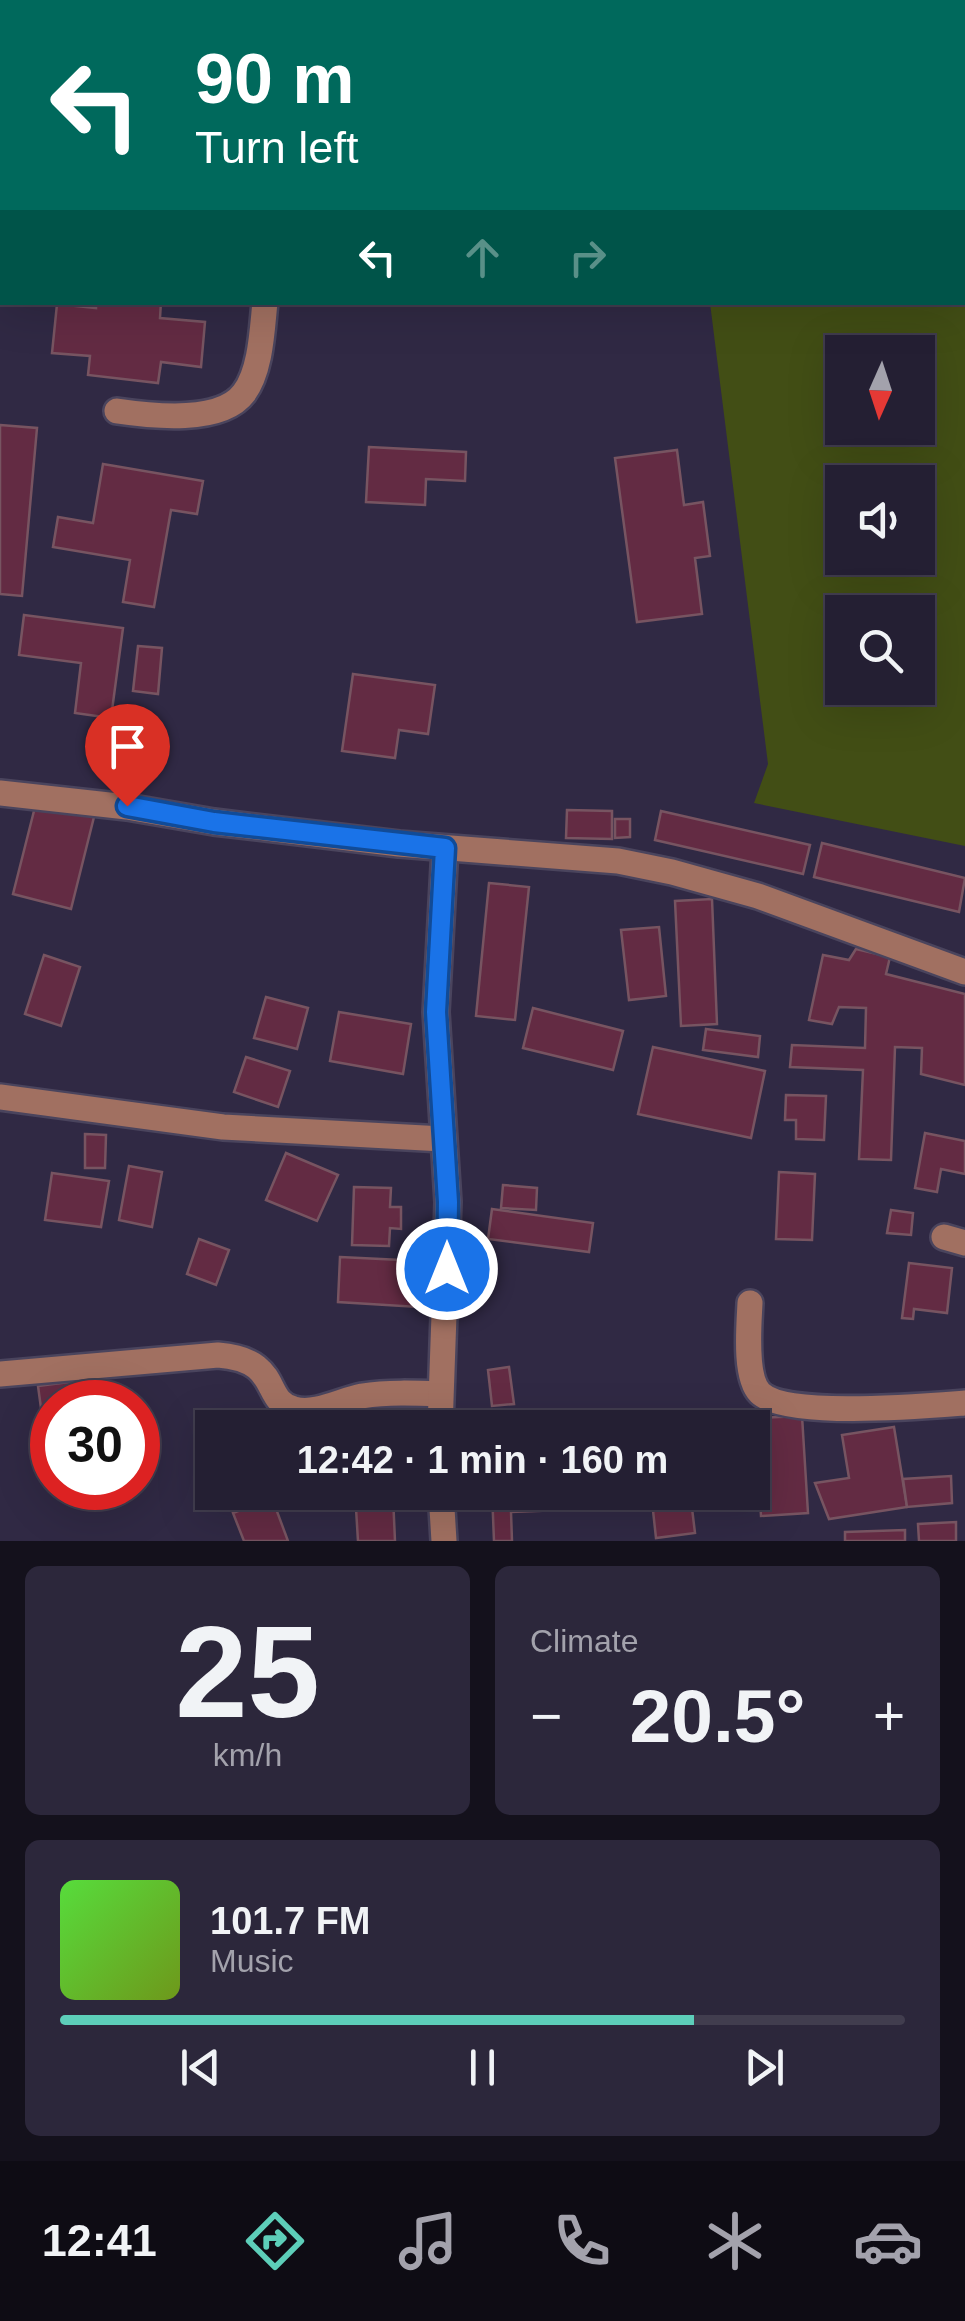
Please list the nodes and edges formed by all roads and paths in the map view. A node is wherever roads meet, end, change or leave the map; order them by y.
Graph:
1 (265, 305) edge
2 (117, 411) dead end
3 (0, 793) edge
4 (445, 848) junction
5 (965, 972) edge
6 (0, 1098) edge
7 (442, 1139) junction
8 (750, 1303) dead end
9 (0, 1374) edge
10 (440, 1394) junction
11 (965, 1403) edge
12 (440, 1410) edge
13 (442, 1510) edge
14 (444, 1541) edge

1 - 2 street
3 - 4 street
4 - 5 street
4 - 7 street
6 - 7 street
7 - 10 street
8 - 11 street
9 - 10 street
10 - 12 street
13 - 14 street

